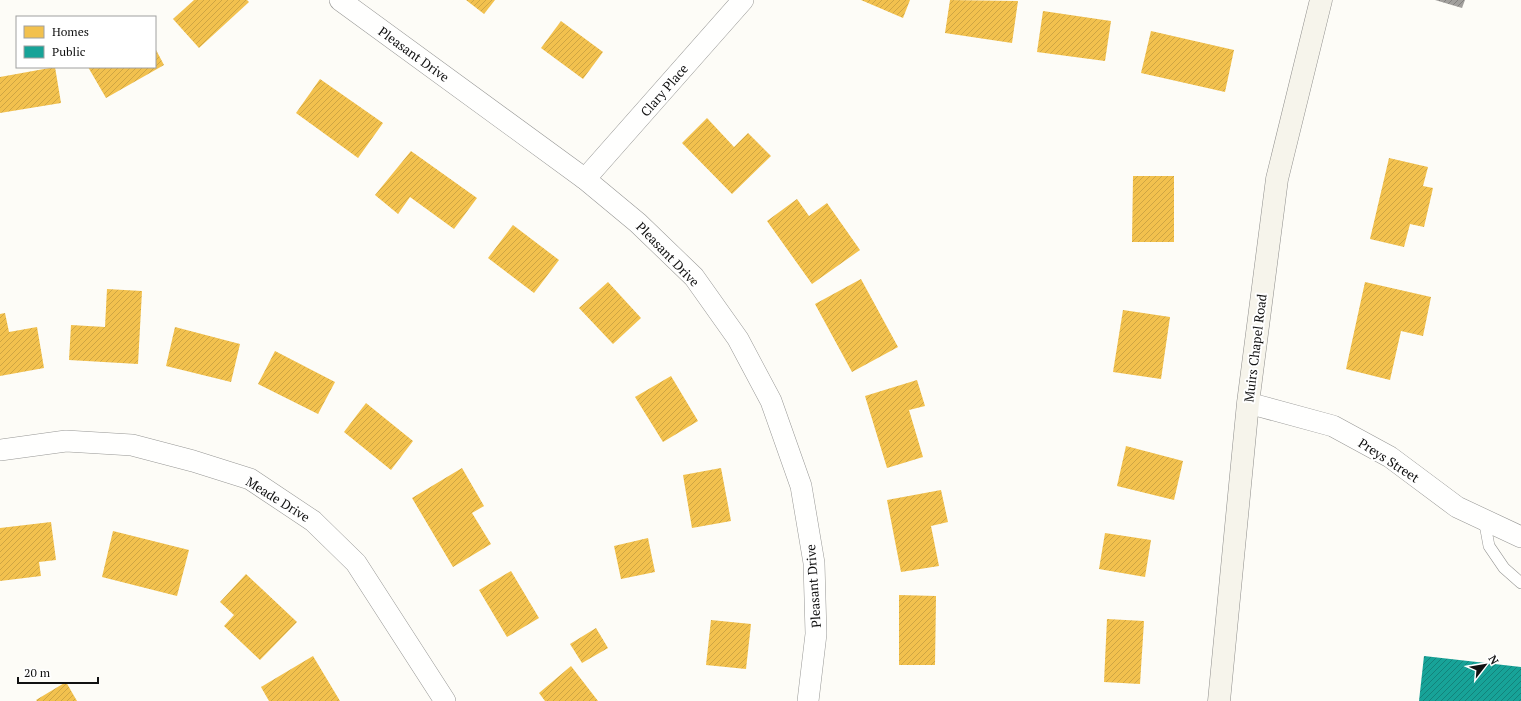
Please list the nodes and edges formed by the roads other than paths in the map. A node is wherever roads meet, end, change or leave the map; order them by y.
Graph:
1 (340, 0) edge
2 (743, 0) edge
3 (1321, 0) edge
4 (585, 179) junction
5 (1248, 403) junction
6 (0, 450) edge
7 (1484, 519) junction
8 (1521, 537) edge
9 (1521, 583) edge
10 (445, 701) edge
11 (808, 701) edge
12 (1219, 701) edge

1 - 4 street, Pleasant Drive
2 - 4 street, Clary Place
3 - 5 main road, Muirs Chapel Road
4 - 11 street, Pleasant Drive
5 - 7 street, Preys Street
5 - 12 main road, Muirs Chapel Road
6 - 10 street, Meade Drive
7 - 8 street, Preys Street
7 - 9 lane

